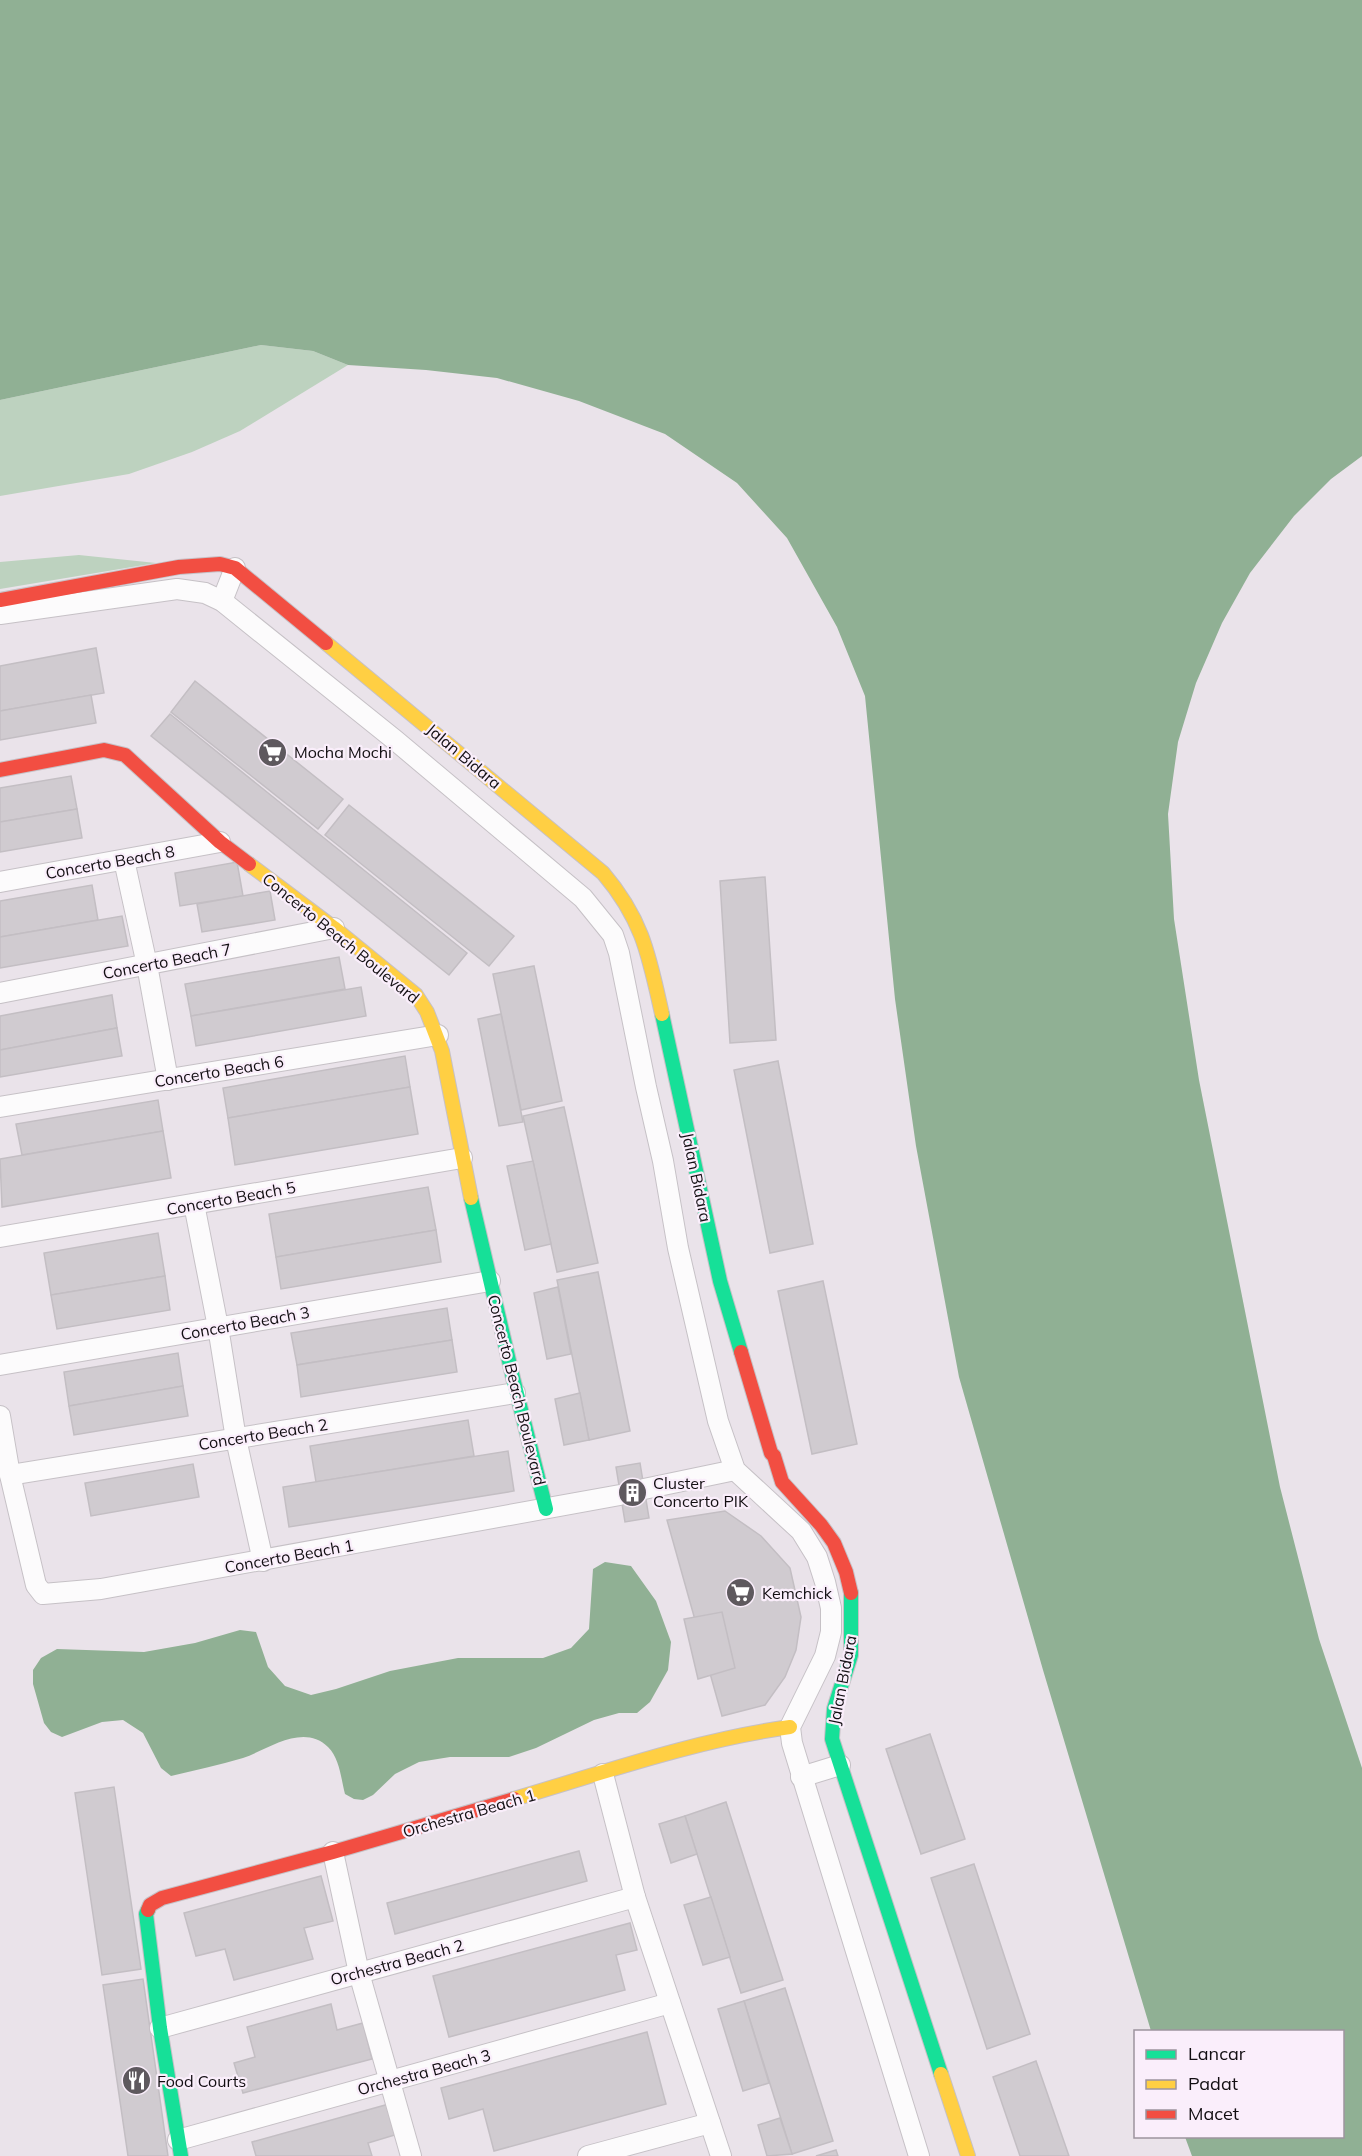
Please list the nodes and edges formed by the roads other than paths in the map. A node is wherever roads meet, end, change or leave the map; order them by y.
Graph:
1 (235, 568) junction
2 (0, 600) edge
3 (222, 601) junction
4 (0, 614) edge
5 (0, 770) edge
6 (220, 842) junction
7 (124, 860) junction
8 (0, 882) edge
9 (639, 922) junction
10 (334, 928) junction
11 (613, 935) junction
12 (147, 965) junction
13 (0, 993) edge
14 (438, 1035) junction
15 (168, 1080) junction
16 (0, 1107) edge
17 (693, 1156) junction
18 (462, 1158) junction
19 (663, 1161) junction
20 (194, 1204) junction
21 (0, 1237) edge
22 (490, 1281) junction
23 (218, 1327) junction
24 (0, 1365) edge
25 (515, 1394) junction
26 (0, 1416) edge
27 (236, 1439) junction
28 (735, 1470) junction
29 (10, 1475) junction
30 (644, 1489) dead end
31 (620, 1494) dead end
32 (546, 1509) junction
33 (263, 1561) junction
34 (790, 1727) junction
35 (840, 1765) junction
36 (603, 1774) junction
37 (801, 1777) junction
38 (333, 1852) junction
39 (635, 1896) junction
40 (360, 1973) junction
41 (670, 2003) junction
42 (160, 2028) junction
43 (390, 2081) junction
44 (710, 2123) junction
45 (179, 2148) edge
46 (411, 2156) edge
47 (588, 2156) edge
48 (721, 2156) edge
49 (919, 2156) edge
50 (968, 2156) edge

1 - 2 street
1 - 3 street
1 - 9 street, Jalan Bidara
3 - 4 street, Jalan Bidara
3 - 11 street, Jalan Bidara
5 - 6 street, Concerto Beach Boulevard
6 - 7 street, Concerto Beach 8
6 - 10 street, Concerto Beach Boulevard
7 - 8 street, Concerto Beach 8
7 - 12 street
9 - 11 street
9 - 17 street, Jalan Bidara
10 - 12 street, Concerto Beach 7
10 - 14 street, Concerto Beach Boulevard
11 - 19 street, Jalan Bidara
12 - 13 street, Concerto Beach 7
12 - 15 street
14 - 15 street, Concerto Beach 6
14 - 18 street, Concerto Beach Boulevard
15 - 16 street, Concerto Beach 6
17 - 19 street
17 - 35 street, Jalan Bidara
18 - 20 street, Concerto Beach 5
18 - 22 street, Concerto Beach Boulevard
19 - 28 street, Jalan Bidara
20 - 21 street, Concerto Beach 5
20 - 23 street
22 - 23 street, Concerto Beach 3
22 - 25 street, Concerto Beach Boulevard
23 - 24 street, Concerto Beach 3
23 - 27 street
25 - 27 street, Concerto Beach 2
25 - 32 street, Concerto Beach Boulevard
26 - 29 street
27 - 29 street, Concerto Beach 2
27 - 33 street
28 - 30 street
28 - 34 street, Jalan Bidara
29 - 33 street, Concerto Beach 1
31 - 32 street, Concerto Beach 1
32 - 33 street, Concerto Beach 1
34 - 36 street, Orchestra Beach 1
34 - 37 street
35 - 37 street
35 - 50 street, Jalan Bidara
36 - 38 street, Orchestra Beach 1
36 - 39 street
37 - 49 street
38 - 40 street
38 - 42 street, Orchestra Beach 1
39 - 40 street, Orchestra Beach 2
39 - 41 street
40 - 42 street, Orchestra Beach 2
40 - 43 street
41 - 43 street, Orchestra Beach 3
41 - 44 street
42 - 45 street
43 - 45 street, Orchestra Beach 3
43 - 46 street
44 - 47 street
44 - 48 street

